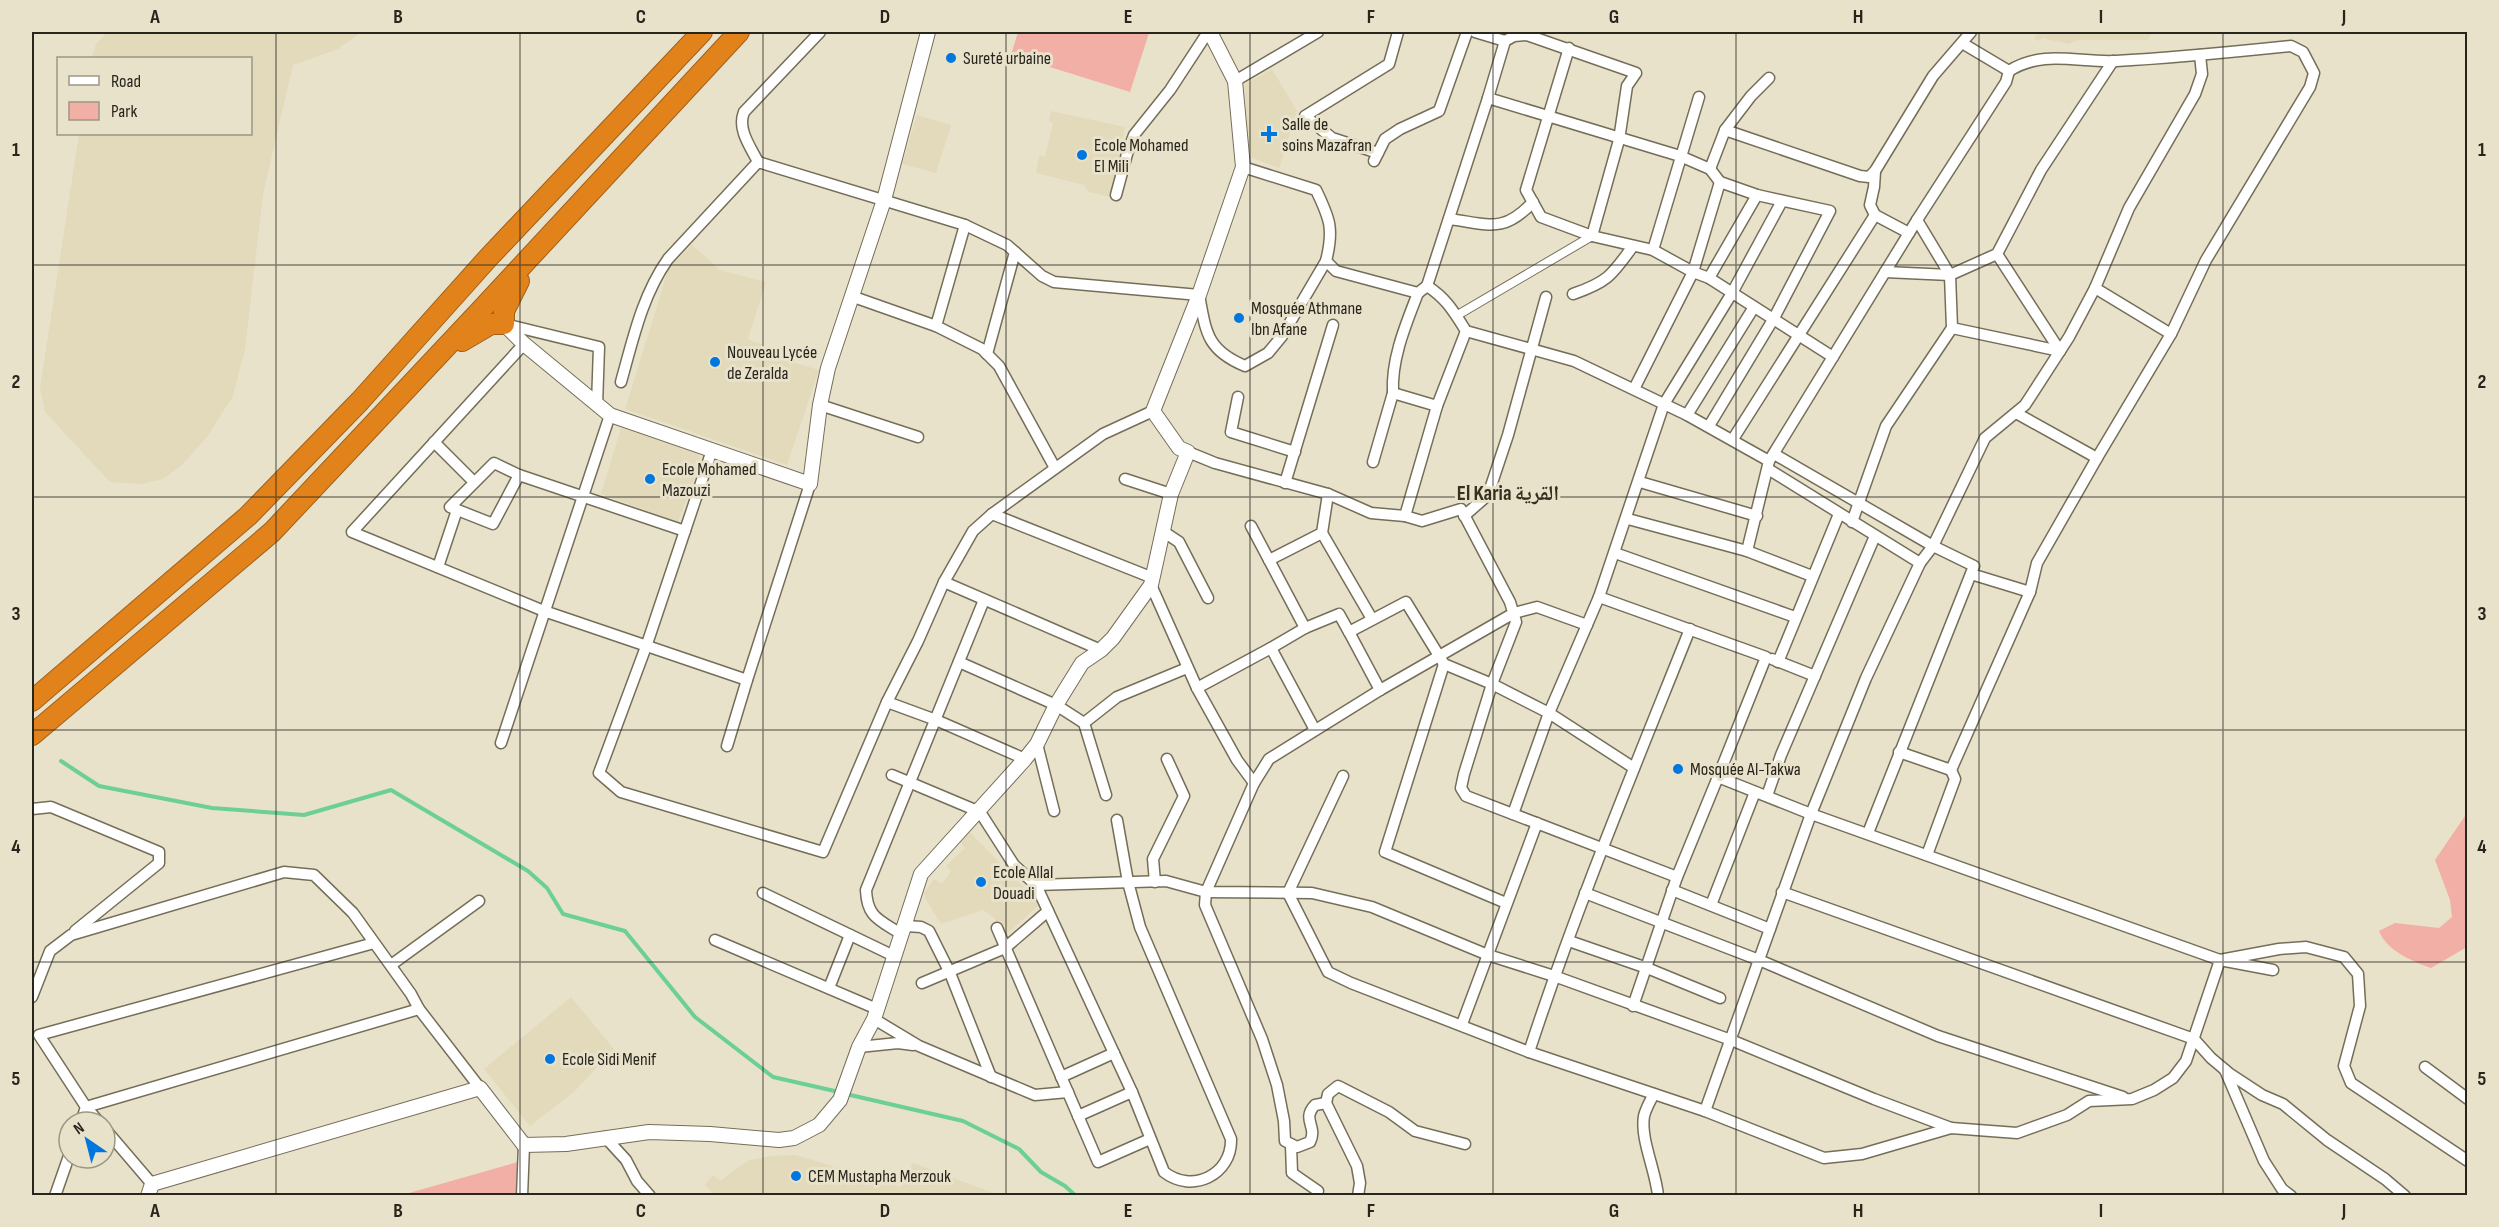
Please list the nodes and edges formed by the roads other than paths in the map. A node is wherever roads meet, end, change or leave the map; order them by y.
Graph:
1 (702, 32) edge
2 (739, 32) edge
3 (820, 32) edge
4 (928, 32) edge
5 (1209, 32) edge
6 (1318, 32) edge
7 (1398, 32) edge
8 (1467, 32) edge
9 (1475, 32) edge
10 (1971, 32) edge
11 (1505, 41) junction
12 (1962, 43) junction
13 (1569, 48) junction
14 (2200, 55) junction
15 (2113, 61) junction
16 (2009, 71) junction
17 (1769, 78) dead end
18 (1235, 81) junction
19 (1698, 97) dead end
20 (1488, 98) junction
21 (1547, 117) junction
22 (1725, 130) junction
23 (1619, 140) junction
24 (1680, 156) junction
25 (758, 162) junction
26 (1243, 167) junction
27 (1710, 170) junction
28 (1875, 171) junction
29 (1720, 182) junction
30 (1116, 195) dead end
31 (1757, 195) junction
32 (884, 200) junction
33 (1782, 201) junction
34 (1533, 202) junction
35 (1875, 215) junction
36 (1520, 216) junction
37 (1541, 217) junction
38 (1449, 219) junction
39 (1917, 220) junction
40 (965, 225) junction
41 (1909, 233) junction
42 (1592, 236) junction
43 (542, 243) junction
44 (1633, 246) junction
45 (1653, 250) junction
46 (1015, 252) junction
47 (1997, 254) junction
48 (1326, 261) junction
49 (1693, 272) junction
50 (1885, 272) junction
51 (1950, 276) junction
52 (1709, 278) junction
53 (2095, 288) junction
54 (1422, 289) junction
55 (1732, 293) junction
56 (1573, 294) dead end
57 (1198, 295) junction
58 (851, 296) junction
59 (1546, 297) dead end
60 (1754, 307) junction
61 (1456, 316) junction
62 (1774, 318) junction
63 (504, 324) junction
64 (1333, 325) dead end
65 (936, 326) junction
66 (1952, 328) junction
67 (1466, 331) junction
68 (2171, 334) junction
69 (1799, 335) junction
70 (524, 344) junction
71 (1531, 349) junction
72 (2060, 351) junction
73 (987, 354) junction
74 (1833, 357) junction
75 (435, 359) junction
76 (621, 382) dead end
77 (1634, 389) junction
78 (1393, 393) junction
79 (1238, 397) dead end
80 (1664, 404) junction
81 (597, 405) junction
82 (820, 405) junction
83 (1437, 406) junction
84 (1153, 411) junction
85 (2016, 413) junction
86 (610, 415) junction
87 (1687, 415) junction
88 (1709, 426) junction
89 (918, 437) dead end
90 (1734, 439) junction
91 (434, 442) junction
92 (712, 450) junction
93 (1188, 452) junction
94 (1295, 452) junction
95 (2097, 458) junction
96 (1770, 461) junction
97 (1373, 462) dead end
98 (1055, 468) junction
99 (519, 475) junction
100 (1125, 479) dead end
101 (474, 482) junction
102 (1640, 482) junction
103 (1284, 483) junction
104 (810, 484) junction
105 (1171, 494) junction
106 (1328, 494) junction
107 (582, 497) junction
108 (1859, 504) junction
109 (457, 510) junction
110 (992, 514) junction
111 (1839, 514) junction
112 (1405, 516) junction
113 (1464, 516) junction
114 (1757, 516) junction
115 (1628, 519) junction
116 (1852, 522) junction
117 (1251, 526) dead end
118 (685, 531) junction
119 (1164, 532) junction
120 (1322, 533) junction
121 (1875, 536) junction
122 (1931, 545) junction
123 (1747, 551) junction
124 (1615, 553) junction
125 (1269, 560) junction
126 (1920, 563) junction
127 (438, 567) junction
128 (1971, 574) junction
129 (1812, 576) junction
130 (944, 582) junction
131 (1152, 582) junction
132 (2030, 592) junction
133 (1599, 597) junction
134 (1208, 598) dead end
135 (984, 600) junction
136 (544, 611) junction
137 (1514, 613) junction
138 (1795, 616) junction
139 (1372, 620) junction
140 (1587, 625) junction
141 (1305, 628) junction
142 (1690, 629) junction
143 (1349, 632) junction
144 (647, 644) junction
145 (1271, 648) junction
146 (1101, 650) junction
147 (1766, 657) junction
148 (1441, 661) junction
149 (959, 662) junction
150 (1778, 662) junction
151 (1187, 668) junction
152 (1815, 676) junction
153 (747, 680) junction
154 (1492, 684) junction
155 (1197, 688) junction
156 (1380, 690) junction
157 (32, 701) edge
158 (887, 702) junction
159 (1056, 705) junction
160 (1549, 713) junction
161 (936, 720) junction
162 (1084, 723) junction
163 (1315, 730) junction
164 (32, 735) edge
165 (501, 743) dead end
166 (1037, 744) junction
167 (727, 746) dead end
168 (1899, 752) junction
169 (1025, 759) junction
170 (1167, 759) dead end
171 (1634, 768) junction
172 (1952, 770) junction
173 (892, 775) dead end
174 (1343, 776) dead end
175 (1718, 777) junction
176 (910, 782) junction
177 (1254, 783) junction
178 (1755, 792) junction
179 (1106, 795) dead end
180 (1767, 796) junction
181 (32, 809) edge
182 (1054, 811) dead end
183 (980, 812) junction
184 (1513, 814) junction
185 (1811, 814) junction
186 (1117, 820) dead end
187 (1537, 823) junction
188 (1868, 833) junction
189 (1602, 848) junction
190 (1927, 855) junction
191 (1677, 877) junction
192 (1128, 882) junction
193 (1155, 882) junction
194 (1036, 885) junction
195 (1672, 890) junction
196 (1206, 892) junction
197 (1782, 892) junction
198 (763, 893) dead end
199 (1288, 893) junction
200 (1586, 893) junction
201 (119, 896) junction
202 (479, 901) dead end
203 (1506, 903) junction
204 (1711, 905) junction
205 (1048, 911) junction
206 (1663, 921) junction
207 (112, 922) junction
208 (997, 928) dead end
209 (1770, 929) junction
210 (904, 930) junction
211 (70, 935) junction
212 (850, 935) junction
213 (714, 940) dead end
214 (1569, 941) junction
215 (374, 942) junction
216 (1005, 948) junction
217 (1488, 955) junction
218 (894, 956) junction
219 (1759, 960) junction
220 (2220, 960) junction
221 (391, 965) junction
222 (1647, 968) junction
223 (2272, 970) dead end
224 (950, 973) junction
225 (1554, 976) junction
226 (922, 983) dead end
227 (829, 988) junction
228 (32, 997) edge
229 (1720, 998) dead end
230 (1633, 1006) junction
231 (418, 1009) junction
232 (875, 1014) junction
233 (1462, 1024) junction
234 (35, 1036) edge
235 (2194, 1039) junction
236 (1731, 1040) junction
237 (919, 1046) junction
238 (860, 1047) junction
239 (1529, 1052) junction
240 (1114, 1053) junction
241 (2425, 1067) dead end
242 (2224, 1069) junction
243 (991, 1077) junction
244 (1060, 1077) junction
245 (480, 1088) junction
246 (1068, 1092) junction
247 (1132, 1092) junction
248 (1654, 1094) junction
249 (2468, 1099) edge
250 (2132, 1100) junction
251 (1326, 1103) junction
252 (86, 1107) junction
253 (85, 1110) edge
254 (89, 1110) edge
255 (1705, 1111) junction
256 (1078, 1116) junction
257 (1952, 1128) junction
258 (605, 1137) junction
259 (1150, 1139) junction
260 (1465, 1144) dead end
261 (117, 1145) edge
262 (524, 1145) junction
263 (1291, 1145) junction
264 (2468, 1161) edge
265 (64, 1170) edge
266 (150, 1190) edge
267 (1318, 1191) dead end
268 (55, 1196) edge
269 (522, 1196) edge
270 (650, 1196) edge
271 (1358, 1196) edge
272 (1658, 1196) edge
273 (2291, 1196) edge
274 (2405, 1196) edge

1 - 157 highway
2 - 43 highway
3 - 25 street
4 - 32 street
5 - 18 street
5 - 30 street
6 - 18 street
7 - 8 street
9 - 11 street
10 - 12 street
11 - 13 street
11 - 20 street
12 - 16 street
12 - 28 street
13 - 21 street
13 - 23 street
14 - 15 street
14 - 53 street
14 - 68 street
15 - 16 street
15 - 47 street
16 - 39 street
17 - 22 street
18 - 26 street
19 - 24 street
20 - 21 street
20 - 38 street
21 - 23 street
21 - 34 street
22 - 27 street
22 - 28 street
23 - 24 street
23 - 42 street
24 - 27 street
24 - 45 street
25 - 32 street
25 - 76 street
26 - 48 street
26 - 57 street
27 - 29 street
28 - 35 street
29 - 31 street
29 - 49 street
31 - 33 street
31 - 52 street
32 - 40 street
32 - 58 street
33 - 55 street
33 - 62 street
34 - 36 street
34 - 37 street
35 - 41 street
35 - 69 street
36 - 37 street
36 - 38 street
37 - 42 street
38 - 54 street
39 - 41 street
39 - 51 street
40 - 46 street
40 - 65 street
41 - 50 street
42 - 44 street
42 - 61 street
43 - 63 highway
43 - 75 highway
44 - 45 street
44 - 56 street
45 - 49 street
46 - 57 street
46 - 73 street
47 - 51 street
47 - 72 street
48 - 54 street
48 - 57 street
49 - 52 street
49 - 77 street
50 - 51 street
50 - 74 street
51 - 66 street
52 - 55 street
53 - 68 street
53 - 72 street
54 - 61 street
54 - 78 street
55 - 60 street
55 - 80 street
57 - 84 street
58 - 65 street
58 - 82 street
59 - 71 street
60 - 62 street
60 - 87 street
61 - 67 street
62 - 69 street
62 - 88 street
63 - 70 street
63 - 75 highway
63 - 81 street
64 - 94 street
65 - 73 street
66 - 72 street
66 - 108 street
67 - 71 street
67 - 83 street
68 - 95 street
69 - 74 street
69 - 90 street
70 - 81 street
70 - 91 street
71 - 77 street
71 - 113 street
72 - 85 street
73 - 98 street
74 - 96 street
75 - 164 highway
77 - 80 street
78 - 83 street
78 - 97 street
79 - 94 street
80 - 87 street
80 - 102 street
81 - 86 street
82 - 89 street
82 - 104 street
83 - 112 street
84 - 93 street
84 - 98 street
85 - 95 street
85 - 122 street
86 - 92 street
86 - 107 street
87 - 88 street
88 - 90 street
90 - 96 street
91 - 101 street
91 - 127 street
92 - 104 street
92 - 118 street
93 - 103 street
93 - 105 street
94 - 103 street
95 - 132 street
96 - 108 street
96 - 111 street
96 - 114 street
98 - 110 street
99 - 101 street
99 - 107 street
99 - 109 street
100 - 105 street
101 - 109 street
102 - 114 street
102 - 115 street
103 - 106 street
104 - 153 street
105 - 119 street
106 - 112 street
106 - 120 street
107 - 118 street
107 - 136 street
108 - 116 street
108 - 122 street
109 - 127 street
110 - 130 street
110 - 131 street
111 - 116 street
111 - 129 street
112 - 113 street
113 - 137 street
114 - 123 street
115 - 123 street
115 - 124 street
116 - 121 street
117 - 125 street
118 - 144 street
119 - 131 street
119 - 134 street
120 - 125 street
120 - 139 street
121 - 126 street
121 - 152 street
122 - 126 street
122 - 128 street
123 - 129 street
124 - 133 street
124 - 138 street
125 - 141 street
126 - 185 street
127 - 136 street
128 - 132 street
128 - 168 street
129 - 138 street
130 - 135 street
130 - 158 street
131 - 146 street
131 - 151 street
132 - 172 street
133 - 140 street
133 - 142 street
135 - 146 street
135 - 149 street
136 - 144 street
136 - 165 street
137 - 140 street
137 - 148 street
137 - 154 street
138 - 150 street
139 - 143 street
139 - 148 street
140 - 160 street
141 - 143 street
141 - 145 street
142 - 147 street
142 - 171 street
143 - 156 street
144 - 153 street
144 - 158 street
145 - 155 street
145 - 163 street
146 - 159 street
147 - 150 street
147 - 175 street
148 - 154 street
148 - 156 street
148 - 203 street
149 - 159 street
149 - 161 street
150 - 152 street
151 - 155 street
151 - 162 street
152 - 180 street
153 - 167 street
154 - 160 street
154 - 184 street
155 - 177 street
156 - 163 street
158 - 161 street
159 - 162 street
159 - 166 street
160 - 171 street
160 - 184 street
161 - 169 street
161 - 176 street
162 - 179 street
163 - 177 street
166 - 169 street
166 - 182 street
168 - 172 street
168 - 188 street
169 - 183 street
170 - 193 street
171 - 189 street
172 - 190 street
173 - 176 street
174 - 199 street
175 - 178 street
175 - 191 street
176 - 183 street
176 - 210 street
177 - 196 street
178 - 180 street
178 - 204 street
180 - 185 street
181 - 201 street
183 - 194 street
183 - 210 street
184 - 187 street
185 - 188 street
185 - 197 street
186 - 192 street
187 - 189 street
187 - 203 street
188 - 190 street
189 - 191 street
189 - 200 street
190 - 220 street
191 - 195 street
192 - 193 street
192 - 194 street
192 - 259 street
193 - 196 street
194 - 205 street
195 - 204 street
195 - 206 street
196 - 199 street
196 - 263 street
197 - 209 street
197 - 235 street
198 - 212 street
199 - 217 street
199 - 233 street
200 - 206 street
200 - 214 street
201 - 207 street
201 - 211 street
202 - 221 street
203 - 217 street
204 - 209 street
205 - 216 street
205 - 240 street
206 - 219 street
206 - 222 street
207 - 211 street
207 - 215 street
208 - 216 street
209 - 219 street
210 - 218 street
210 - 224 street
211 - 228 street
212 - 218 street
212 - 227 street
213 - 227 street
214 - 222 street
214 - 225 street
215 - 221 street
215 - 234 street
216 - 224 street
216 - 244 street
217 - 225 street
217 - 233 street
218 - 232 street
219 - 236 street
219 - 250 street
220 - 223 street
220 - 235 street
220 - 264 street
221 - 231 street
222 - 229 street
222 - 230 street
224 - 226 street
224 - 243 street
225 - 230 street
225 - 239 street
227 - 232 street
230 - 236 street
231 - 245 street
231 - 252 street
232 - 237 street
232 - 238 street
233 - 239 street
234 - 252 street
235 - 242 street
235 - 250 street
236 - 255 street
236 - 257 street
237 - 238 street
237 - 243 street
238 - 258 street
239 - 248 street
240 - 244 street
240 - 247 street
241 - 249 street
242 - 273 street
242 - 274 street
243 - 246 street
244 - 246 street
245 - 262 street
245 - 266 street
246 - 256 street
247 - 256 street
247 - 259 street
248 - 255 street
248 - 272 street
250 - 257 street
251 - 260 street
251 - 263 street
251 - 271 street
252 - 253 street
252 - 254 street
255 - 257 street
256 - 259 street
258 - 262 street
258 - 270 street
261 - 266 street
262 - 269 street
263 - 267 street
265 - 268 street

